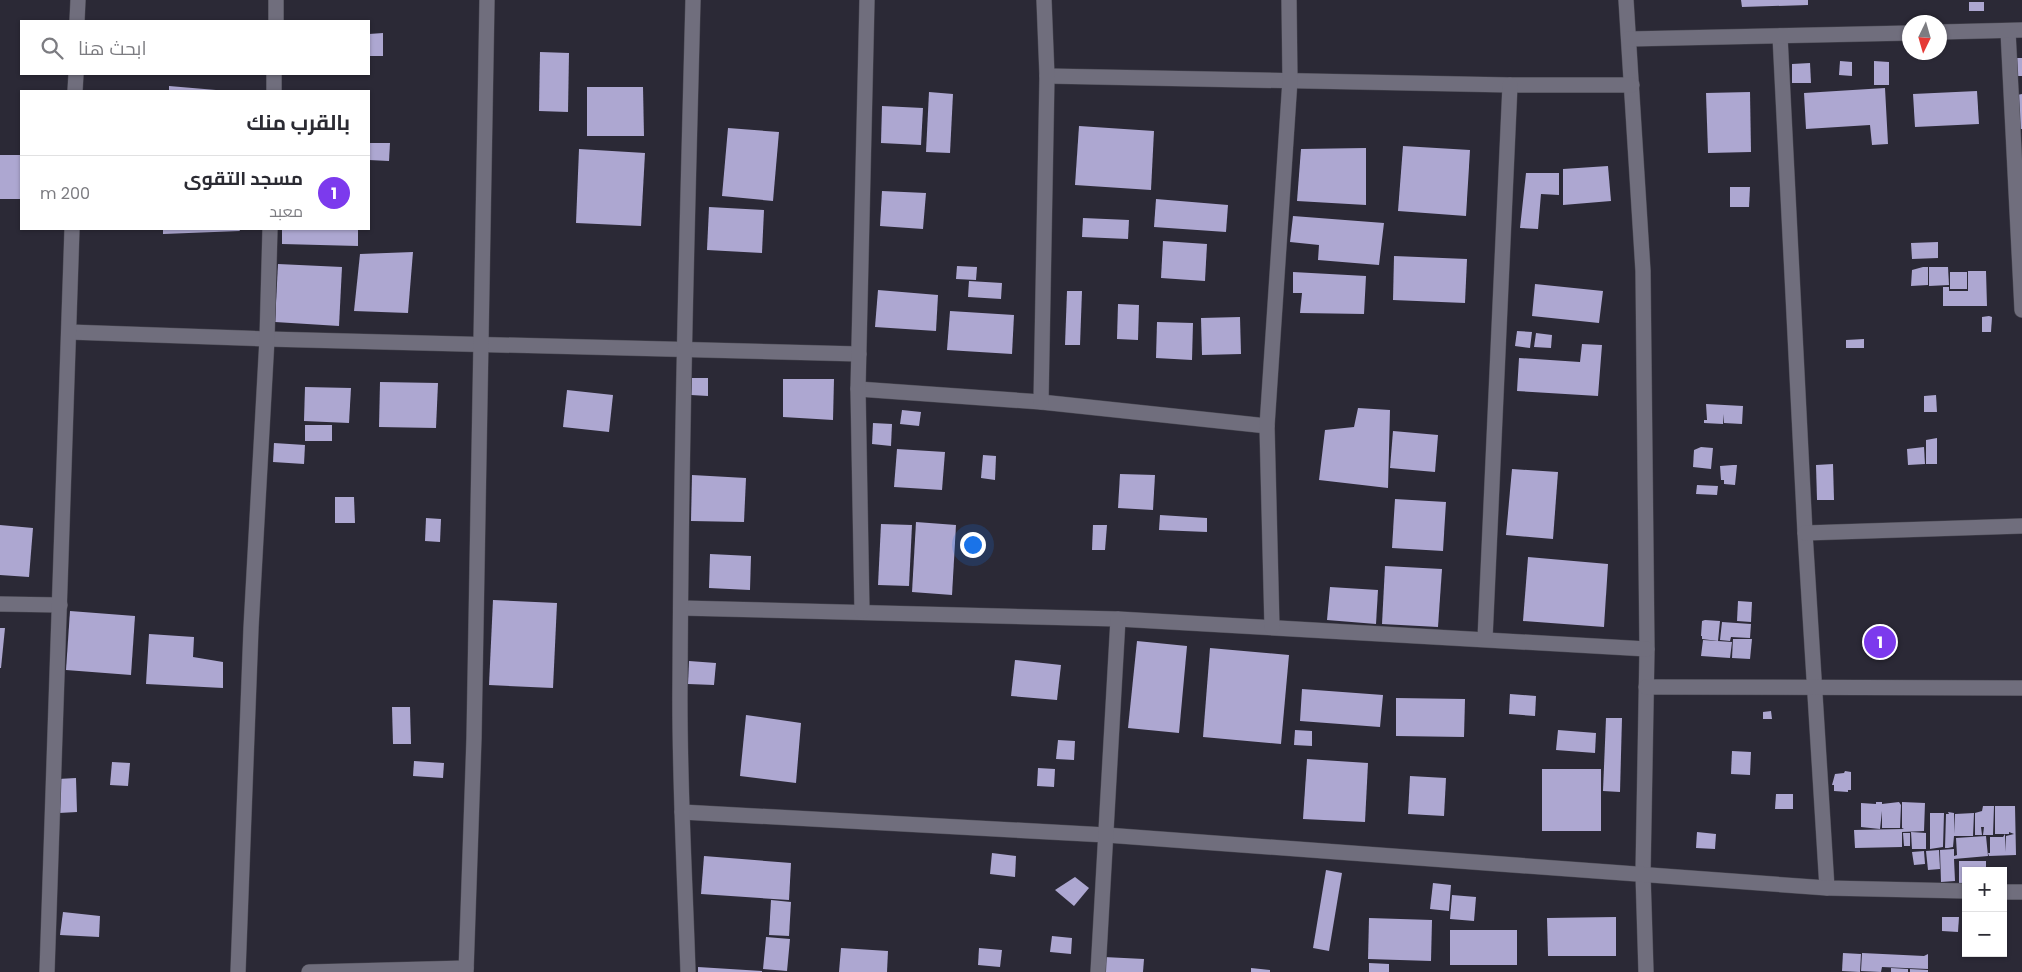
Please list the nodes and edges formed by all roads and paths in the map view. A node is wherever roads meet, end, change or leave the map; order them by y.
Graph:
1 (78, 0) edge
2 (276, 0) edge
3 (487, 0) edge
4 (693, 0) edge
5 (867, 0) edge
6 (1044, 0) edge
7 (1289, 0) edge
8 (1626, 0) edge
9 (77, 20) edge
10 (276, 20) edge
11 (2015, 31) edge
12 (1947, 32) edge
13 (1902, 33) edge
14 (1780, 36) junction
15 (1629, 39) junction
16 (76, 75) edge
17 (274, 75) edge
18 (1047, 76) junction
19 (1290, 80) junction
20 (1510, 85) junction
21 (1632, 85) junction
22 (75, 90) edge
23 (274, 90) edge
24 (72, 230) edge
25 (270, 230) edge
26 (2022, 310) edge
27 (70, 332) junction
28 (267, 339) junction
29 (481, 344) junction
30 (684, 349) junction
31 (859, 354) junction
32 (858, 389) junction
33 (1041, 402) junction
34 (1267, 426) junction
35 (2022, 526) edge
36 (1805, 533) junction
37 (0, 604) edge
38 (60, 605) junction
39 (681, 608) junction
40 (862, 611) junction
41 (1118, 619) junction
42 (1272, 628) junction
43 (1485, 640) junction
44 (1647, 648) junction
45 (1646, 687) junction
46 (1814, 688) junction
47 (2022, 688) edge
48 (682, 812) junction
49 (1106, 835) junction
50 (1643, 874) junction
51 (1827, 888) junction
52 (1962, 891) edge
53 (2007, 892) edge
54 (2022, 892) edge
55 (466, 970) edge
56 (46, 972) edge
57 (238, 972) edge
58 (309, 972) edge
59 (688, 972) edge
60 (1098, 972) edge
61 (1646, 972) edge

1 - 9 street
2 - 10 street
3 - 29 street
4 - 30 street
5 - 31 street
6 - 18 street
7 - 19 street
8 - 15 street
11 - 12 street
11 - 26 street
13 - 14 street
14 - 15 street
14 - 36 street
15 - 21 street
16 - 22 street
17 - 23 street
18 - 19 street
18 - 33 street
19 - 20 street
19 - 34 street
20 - 21 street
20 - 43 street
21 - 44 street
24 - 27 street
25 - 28 street
27 - 28 street
27 - 38 street
28 - 29 street
28 - 57 street
29 - 30 street
29 - 55 street
30 - 31 street
30 - 39 street
31 - 32 street
32 - 33 street
32 - 40 street
33 - 34 street
34 - 42 street
35 - 36 street
36 - 46 street
37 - 38 street
38 - 56 street
39 - 40 street
39 - 48 street
40 - 41 street
41 - 42 street
41 - 49 street
42 - 43 street
43 - 44 street
44 - 45 street
45 - 46 street
45 - 50 street
46 - 47 street
46 - 51 street
48 - 49 street
48 - 59 street
49 - 50 street
49 - 60 street
50 - 51 street
50 - 61 street
51 - 52 street
53 - 54 street
55 - 58 street

